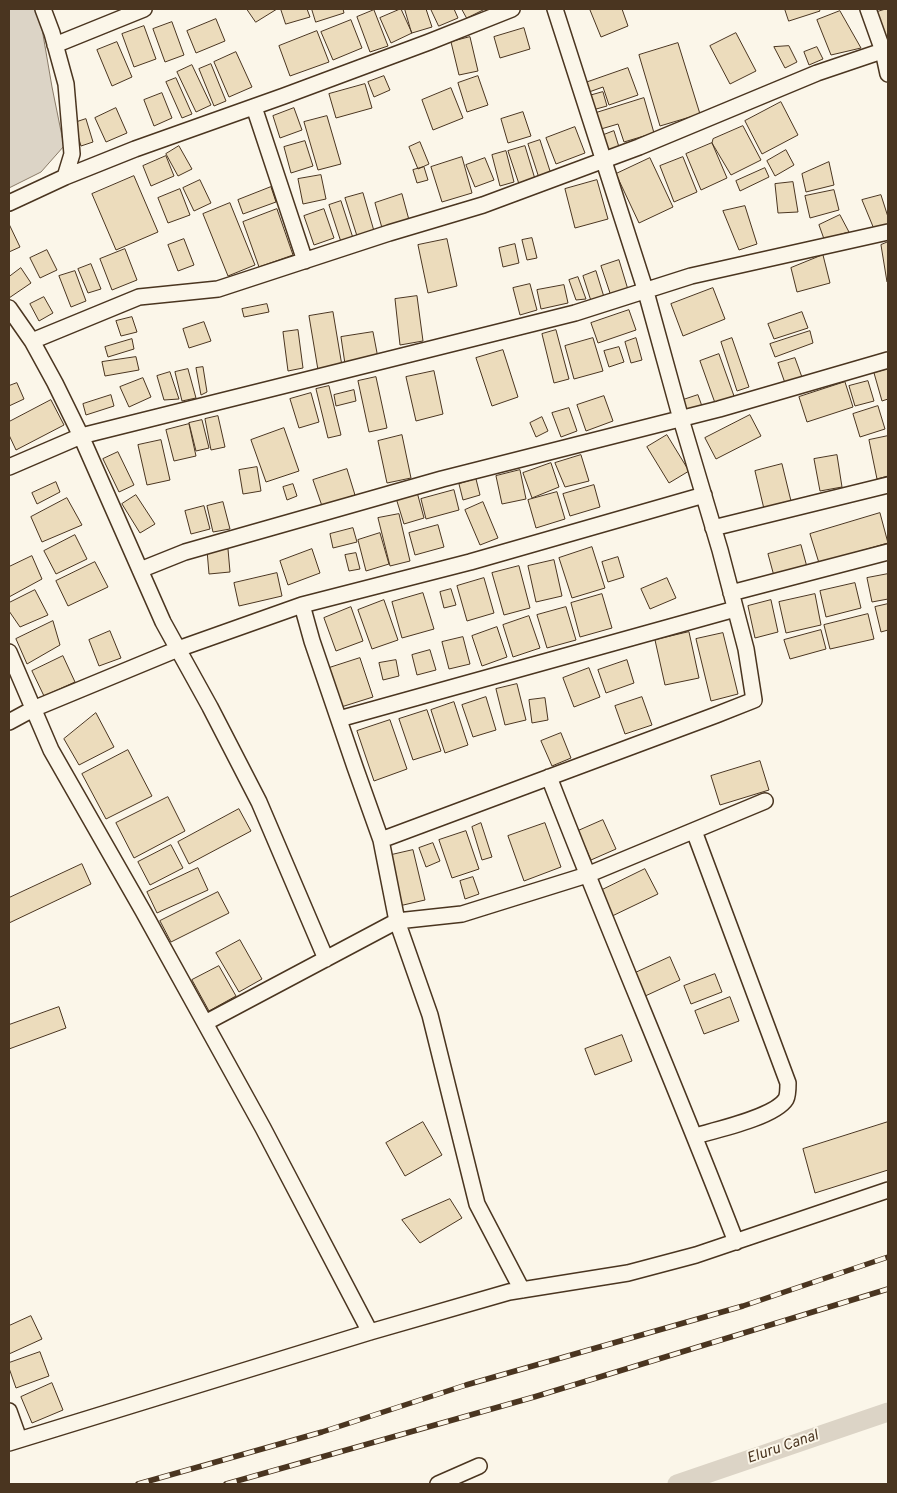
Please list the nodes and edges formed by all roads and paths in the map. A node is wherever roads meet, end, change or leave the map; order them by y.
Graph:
1 (43, 9) edge
2 (144, 9) edge
3 (512, 9) edge
4 (556, 9) edge
5 (868, 9) edge
6 (55, 44) junction
7 (885, 50) edge
8 (888, 74) edge
9 (254, 107) junction
10 (604, 160) junction
11 (65, 177) junction
12 (9, 203) edge
13 (888, 232) edge
14 (304, 261) junction
15 (646, 292) junction
16 (9, 308) edge
17 (32, 341) junction
18 (888, 360) edge
19 (681, 419) junction
20 (81, 436) junction
21 (9, 467) edge
22 (888, 485) edge
23 (704, 495) junction
24 (713, 528) junction
25 (888, 552) edge
26 (140, 570) junction
27 (731, 593) junction
28 (302, 605) junction
29 (735, 609) junction
30 (178, 649) junction
31 (9, 652) edge
32 (33, 709) junction
33 (339, 719) junction
34 (9, 722) edge
35 (549, 777) junction
36 (765, 802) dead end
37 (694, 831) junction
38 (381, 840) junction
39 (587, 875) junction
40 (397, 920) junction
41 (326, 959) junction
42 (205, 1023) junction
43 (695, 1136) junction
44 (888, 1190) edge
45 (736, 1242) junction
46 (522, 1290) junction
47 (370, 1332) junction
48 (9, 1411) edge
49 (14, 1441) edge
50 (479, 1466) dead end
51 (438, 1484) edge

1 - 6 street
2 - 6 street
3 - 9 street
4 - 10 street
5 - 7 street
6 - 11 street
7 - 8 street
7 - 10 street
9 - 11 street
9 - 14 street
10 - 14 street
10 - 15 street
11 - 12 street
13 - 15 street
14 - 17 street
15 - 19 street
15 - 20 street
16 - 17 street
17 - 20 street
18 - 19 street
19 - 23 street
19 - 26 street
20 - 21 street
20 - 26 street
22 - 24 street
23 - 24 street
23 - 28 street
24 - 27 street
25 - 27 street
26 - 30 street
27 - 29 street
28 - 30 street
28 - 33 street
29 - 33 street
29 - 35 street
30 - 32 street
30 - 41 street
31 - 32 street
32 - 34 street
32 - 42 street
33 - 38 street
35 - 38 street
35 - 39 street
36 - 37 street
37 - 39 street
37 - 43 street
38 - 40 street
39 - 40 street
39 - 43 street
40 - 41 street
40 - 46 street
41 - 42 street
42 - 47 street
43 - 45 street
44 - 45 street
45 - 46 street
46 - 47 street
47 - 49 street
48 - 49 street
50 - 51 street

